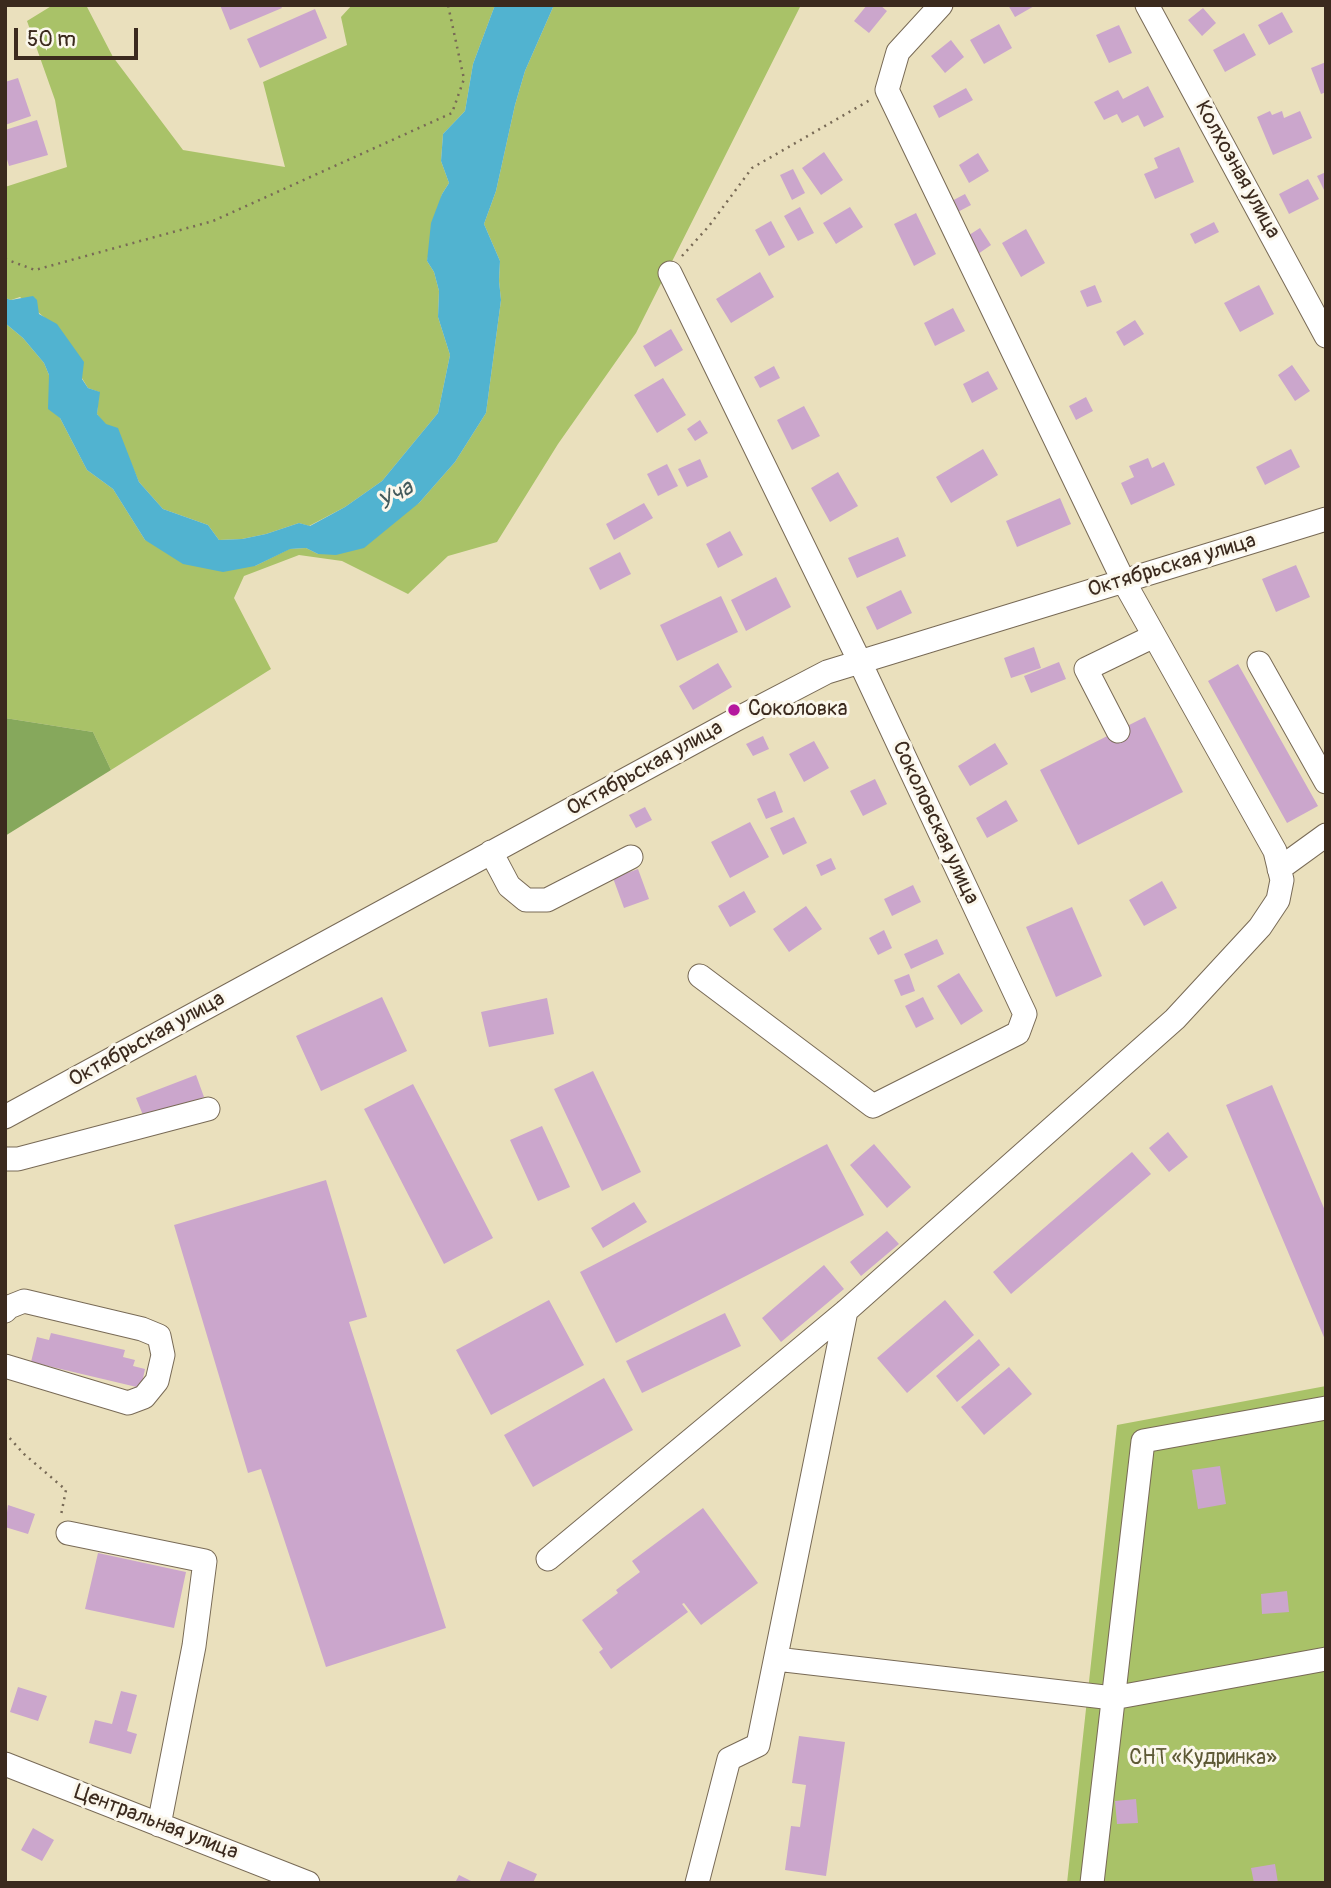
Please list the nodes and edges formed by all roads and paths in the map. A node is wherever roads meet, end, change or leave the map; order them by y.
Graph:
1 (448, 5) edge
2 (941, 5) edge
3 (1148, 6) edge
4 (887, 90) junction
5 (5, 259) edge
6 (670, 273) joint
7 (1326, 336) edge
8 (1326, 519) edge
9 (1123, 580) junction
10 (1154, 636) junction
11 (859, 660) junction
12 (1259, 663) dead end
13 (1118, 731) dead end
14 (1326, 782) edge
15 (1326, 835) edge
16 (491, 852) junction
17 (631, 858) dead end
18 (1279, 869) junction
19 (700, 976) dead end
20 (208, 1109) dead end
21 (5, 1117) edge
22 (5, 1159) edge
23 (5, 1311) edge
24 (846, 1311) junction
25 (5, 1367) edge
26 (1326, 1408) edge
27 (5, 1433) edge
28 (66, 1490) dead end
29 (68, 1533) dead end
30 (548, 1559) dead end
31 (776, 1659) junction
32 (1326, 1659) edge
33 (1113, 1698) junction
34 (5, 1764) edge
35 (159, 1825) junction
36 (308, 1883) edge
37 (697, 1883) edge
38 (1092, 1883) edge

1 - 5 path
2 - 4 street
3 - 7 street, Колхозная улица
4 - 6 path
4 - 9 street
6 - 11 street, Соколовская улица
8 - 9 street, Октябрьская улица
9 - 10 street
9 - 11 street, Октябрьская улица
10 - 13 street
10 - 18 street
11 - 16 street, Октябрьская улица
11 - 19 street, Соколовская улица
12 - 14 street
15 - 18 street
16 - 17 street
16 - 21 street, Октябрьская улица
18 - 24 street
20 - 22 street
23 - 25 street
24 - 30 street
24 - 31 street
26 - 33 street
27 - 28 path
29 - 35 street
31 - 33 street
31 - 37 street
32 - 33 street
33 - 38 street
34 - 35 street, Центральная улица
35 - 36 street, Центральная улица

